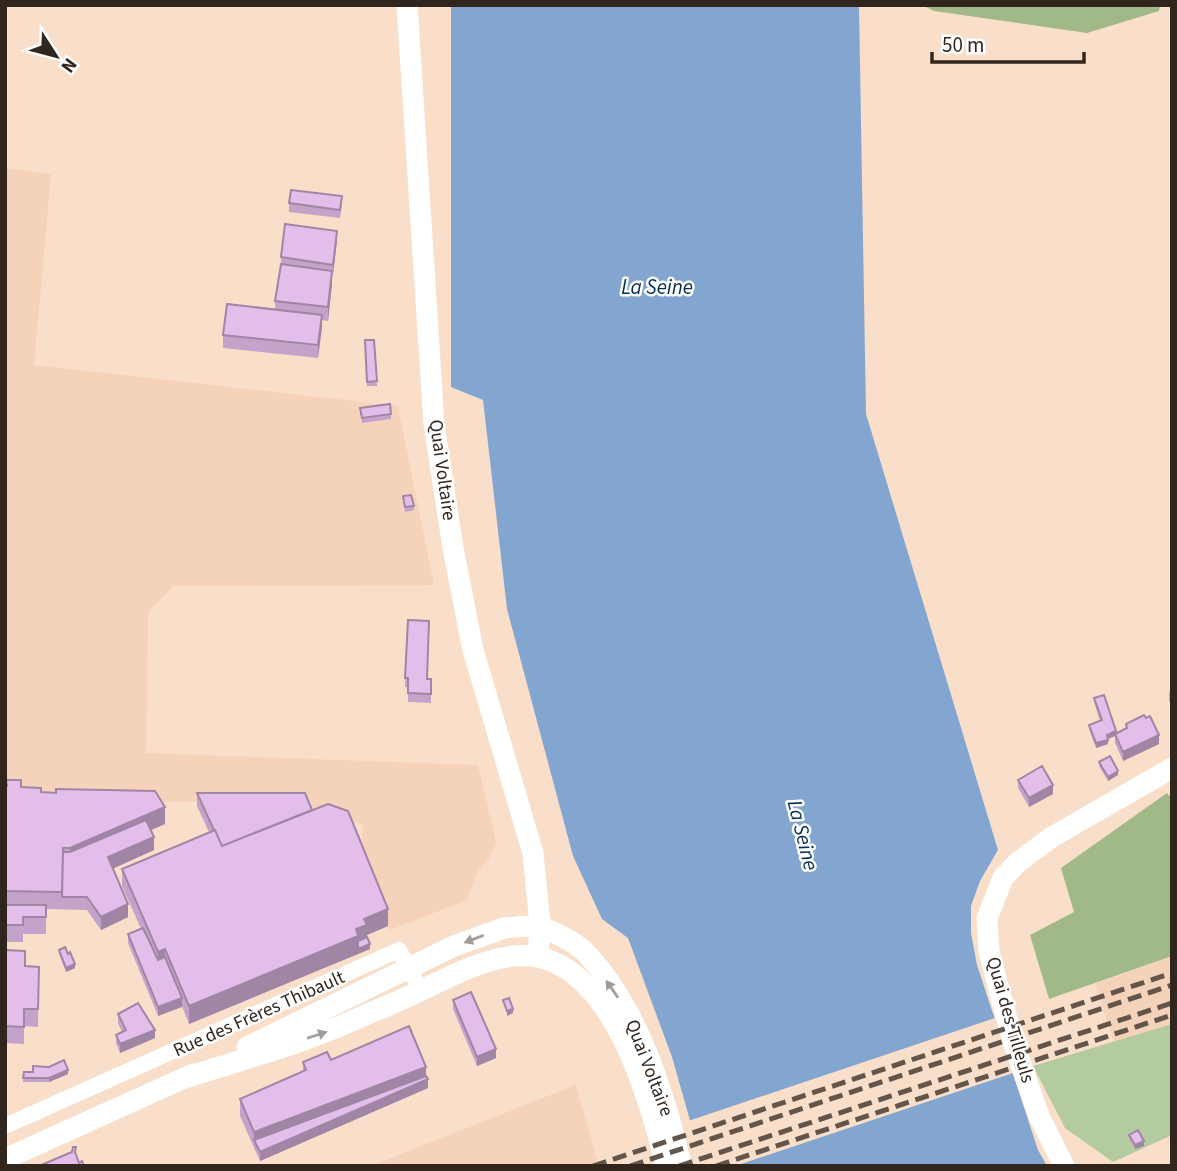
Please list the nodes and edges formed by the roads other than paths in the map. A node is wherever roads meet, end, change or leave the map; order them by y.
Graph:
1 (407, 5) edge
2 (1172, 768) edge
3 (540, 925) junction
4 (538, 957) junction
5 (409, 967) junction
6 (421, 991) junction
7 (182, 1079) junction
8 (100, 1085) junction
9 (112, 1110) junction
10 (5, 1126) edge
11 (5, 1159) edge
12 (666, 1166) edge
13 (681, 1166) edge
14 (1064, 1166) edge

1 - 3 street, Quai Voltaire
2 - 14 street, Quai des Tilleuls
3 - 4 street, Quai Voltaire
3 -> 5 street, Rue des Frères Thibault
13 -> 3 street, Quai Voltaire
4 - 6 street, Rue des Frères Thibault
4 - 12 street, Quai Voltaire
5 - 6 street
5 - 7 street, Rue des Frères Thibault
5 - 8 street, Rue des Frères Thibault
7 -> 6 street, Rue des Frères Thibault
7 - 9 street, Rue des Frères Thibault
8 - 9 street
8 - 10 street, Rue des Frères Thibault
9 - 11 street, Rue des Frères Thibault

